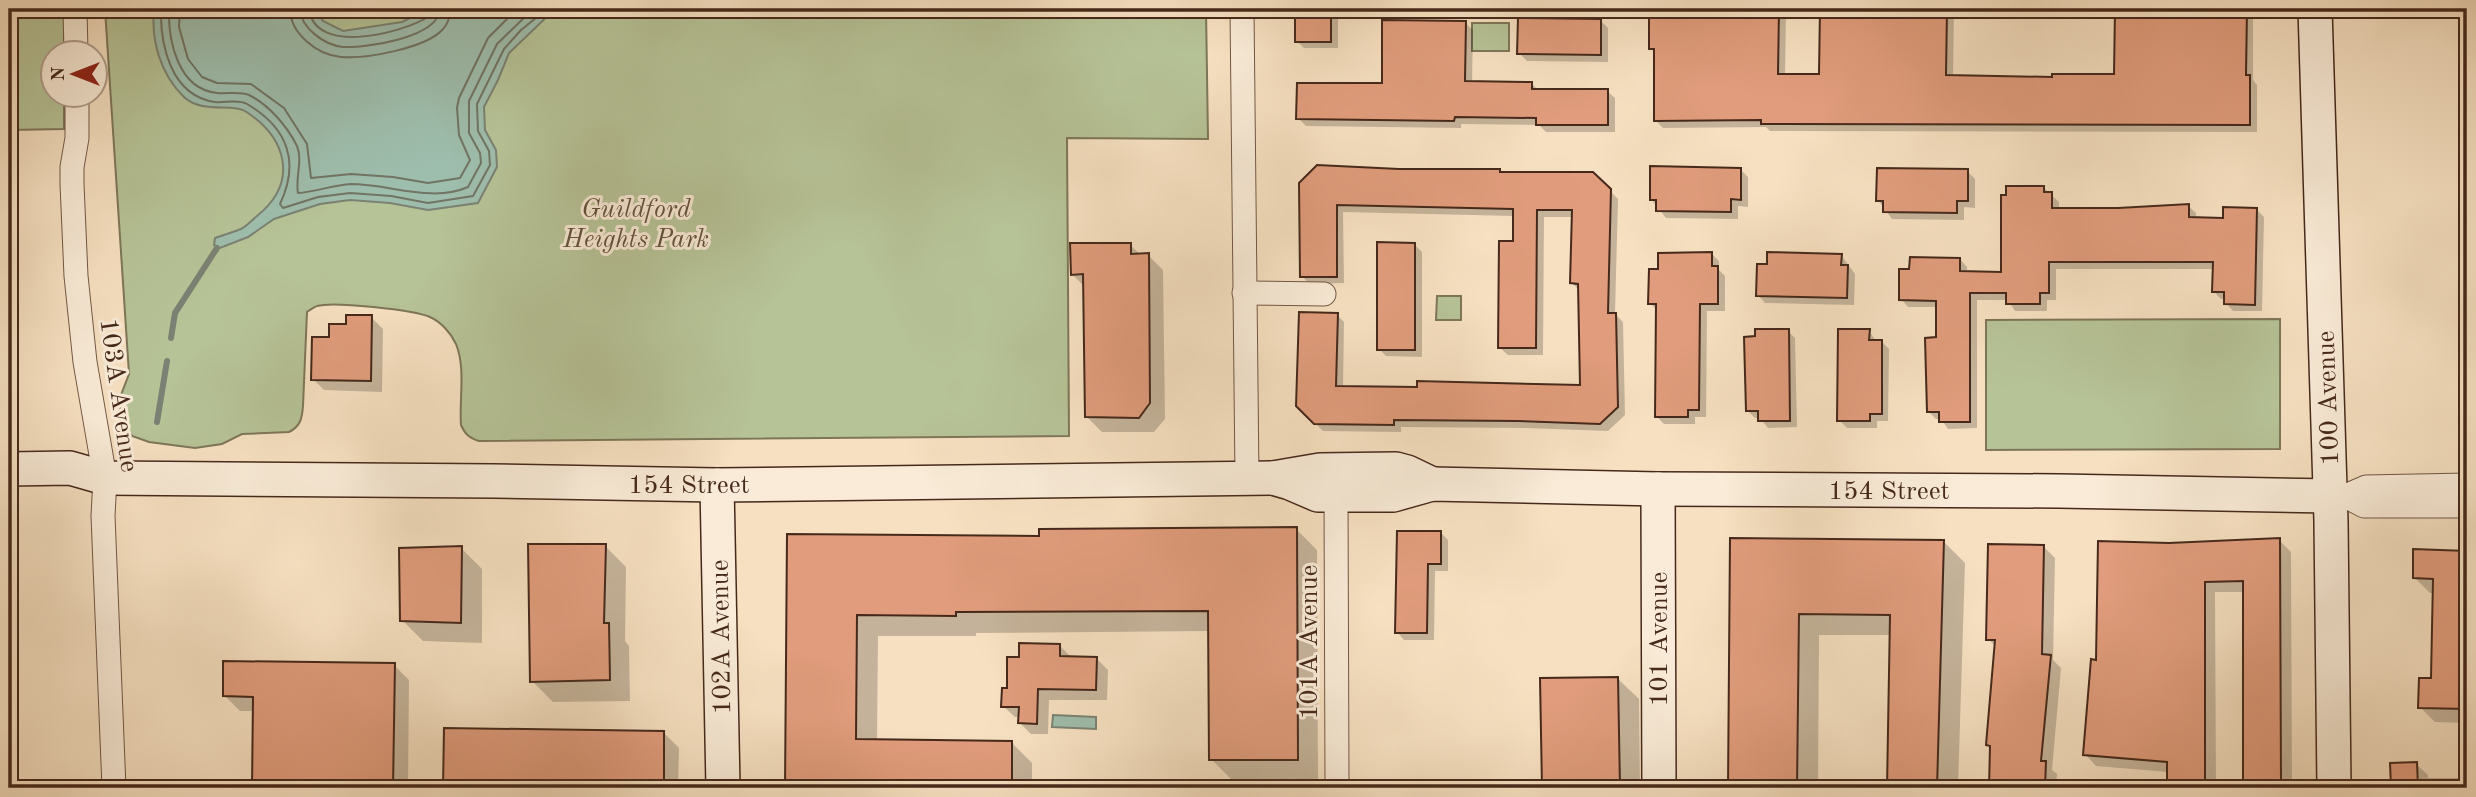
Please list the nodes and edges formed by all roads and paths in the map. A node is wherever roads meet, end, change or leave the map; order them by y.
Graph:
1 (75, 9) edge
2 (1242, 9) edge
3 (2315, 9) edge
4 (76, 38) edge
5 (77, 108) edge
6 (1244, 293) junction
7 (1324, 294) dead end
8 (9, 469) edge
9 (105, 478) junction
10 (1260, 478) junction
11 (1432, 484) junction
12 (717, 485) junction
13 (2467, 485) edge
14 (9, 489) edge
15 (1658, 489) junction
16 (1335, 495) junction
17 (2337, 496) junction
18 (2467, 506) edge
19 (114, 788) edge
20 (723, 788) edge
21 (1337, 788) edge
22 (1658, 788) edge
23 (2334, 788) edge

1 - 4 street
2 - 6 street
3 - 17 main road, 100 Avenue
5 - 9 street, 103A Avenue
6 - 7 street
6 - 10 street
8 - 9 main road, 154 Street
9 - 12 main road, 154 Street
9 - 14 main road, 154 Street
9 - 19 street, 103A Avenue
10 - 11 main road, 154 Street
10 - 12 main road, 154 Street
10 - 16 main road, 154 Street
11 - 15 main road, 154 Street
11 - 16 main road, 154 Street
12 - 20 main road, 102A Avenue
13 - 17 street, 154 Street
15 - 17 main road, 154 Street
15 - 22 main road, 101 Avenue
16 - 21 street, 101A Avenue
17 - 18 street, 154 Street
17 - 23 main road, 100 Avenue

